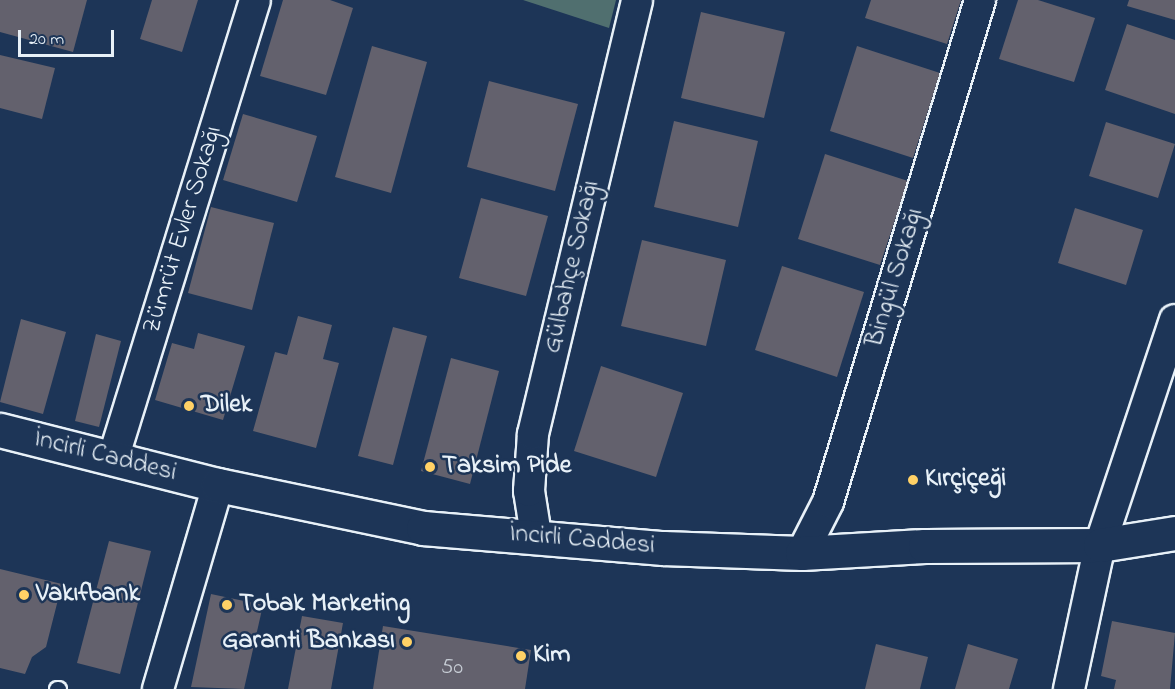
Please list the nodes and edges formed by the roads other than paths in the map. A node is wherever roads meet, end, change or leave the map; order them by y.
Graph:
1 (255, 0) edge
2 (637, 0) edge
3 (980, 0) edge
4 (1175, 320) edge
5 (0, 430) edge
6 (113, 459) junction
7 (218, 485) junction
8 (1175, 533) edge
9 (536, 535) junction
10 (1100, 545) junction
11 (802, 553) junction
12 (158, 689) edge
13 (1069, 689) edge

1 - 6 street, Zümrüt Evler Sokağı
2 - 9 street, Gülbahçe Sokağı
3 - 11 street, Bingül Sokağı
4 - 10 street
5 - 6 main road, İncirli Caddesi
6 - 7 main road, İncirli Caddesi
7 - 9 main road, İncirli Caddesi
7 - 12 street
8 - 10 main road, İncirli Caddesi
9 - 11 main road, İncirli Caddesi
10 - 11 main road, İncirli Caddesi
10 - 13 street

